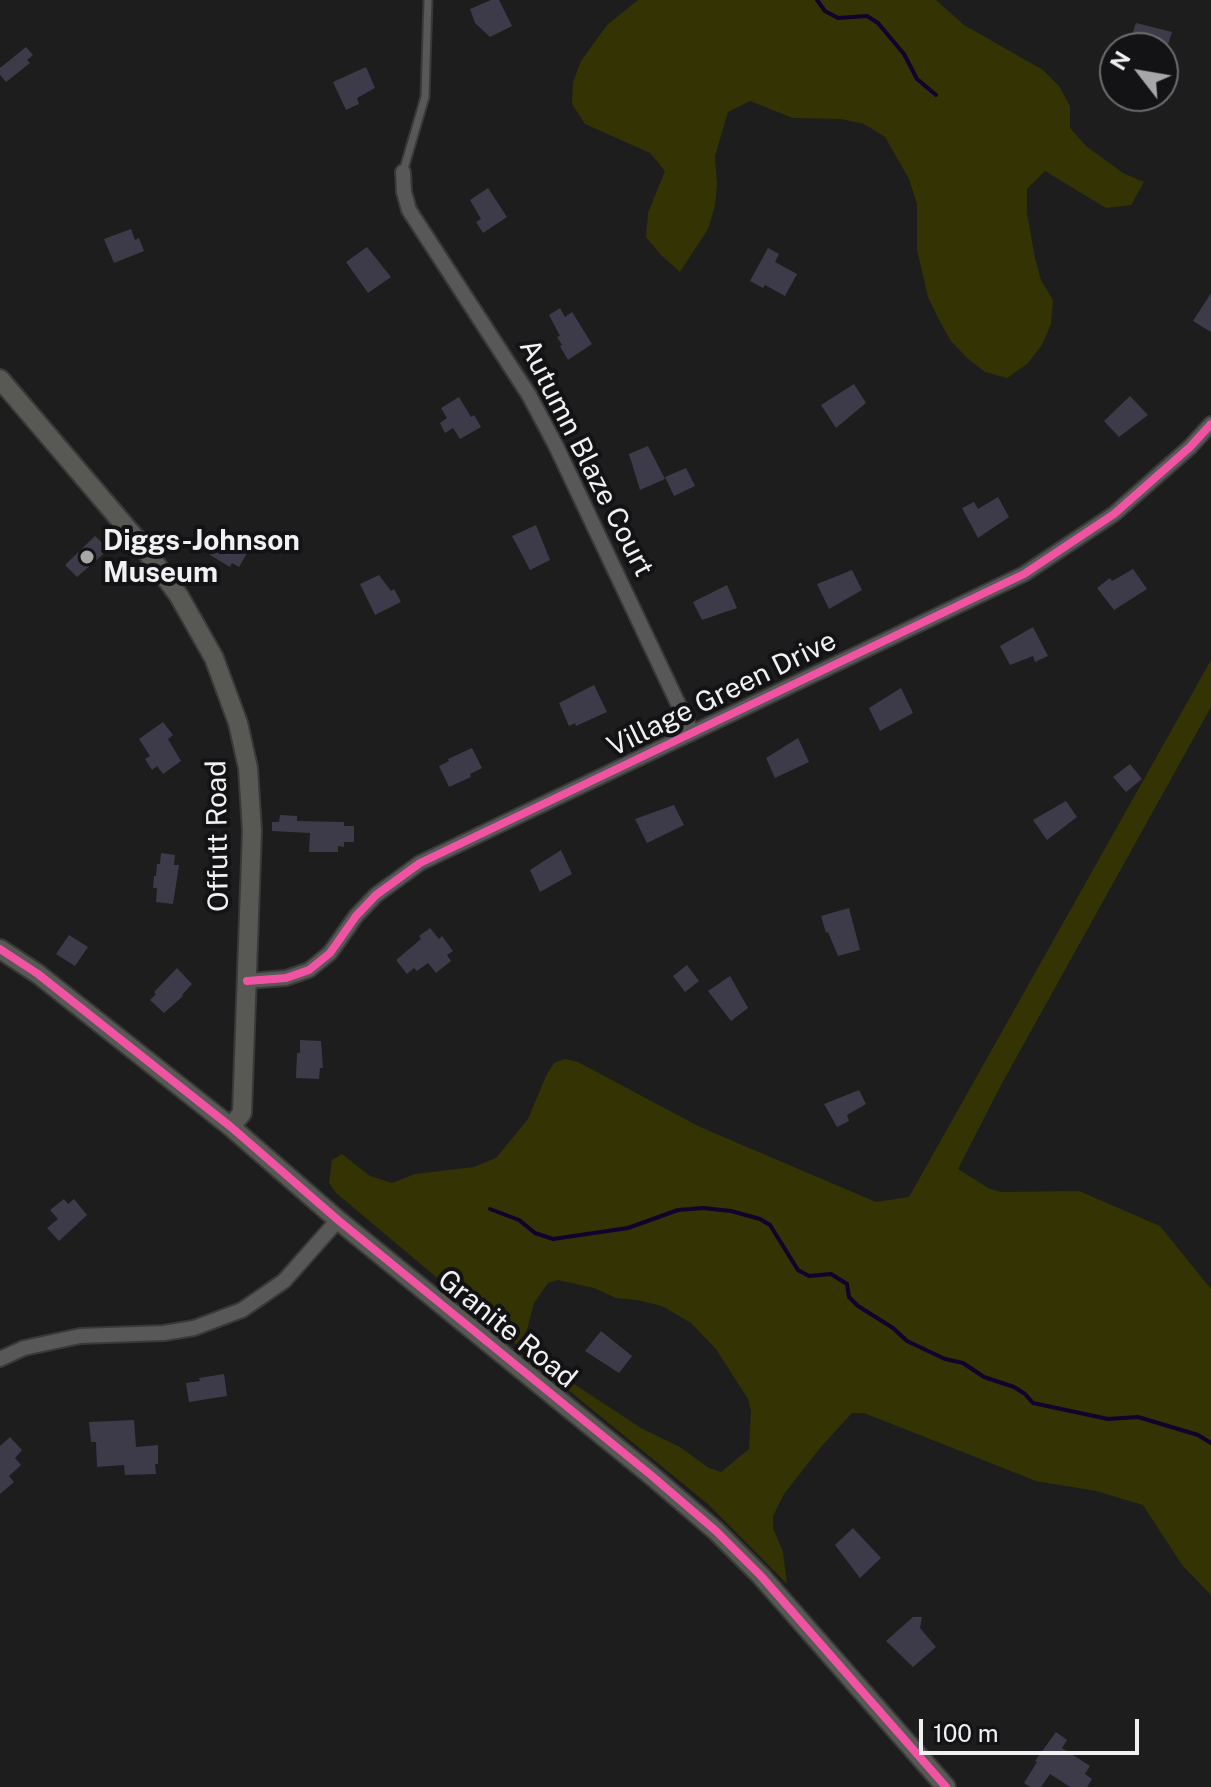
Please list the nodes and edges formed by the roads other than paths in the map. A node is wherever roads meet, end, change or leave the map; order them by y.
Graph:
1 (428, 0) edge
2 (403, 172) joint
3 (0, 379) edge
4 (1211, 424) edge
5 (692, 733) junction
6 (0, 949) edge
7 (247, 981) junction
8 (231, 1127) junction
9 (338, 1220) junction
10 (0, 1359) edge
11 (946, 1787) edge

1 - 2 lane
2 - 5 street, Autumn Blaze Court
3 - 7 street, Offutt Road
4 - 5 street, Village Green Drive
5 - 7 street, Village Green Drive
6 - 8 street, Granite Road
7 - 8 street, Offutt Road
8 - 9 street, Granite Road
9 - 10 street
9 - 11 street, Granite Road

